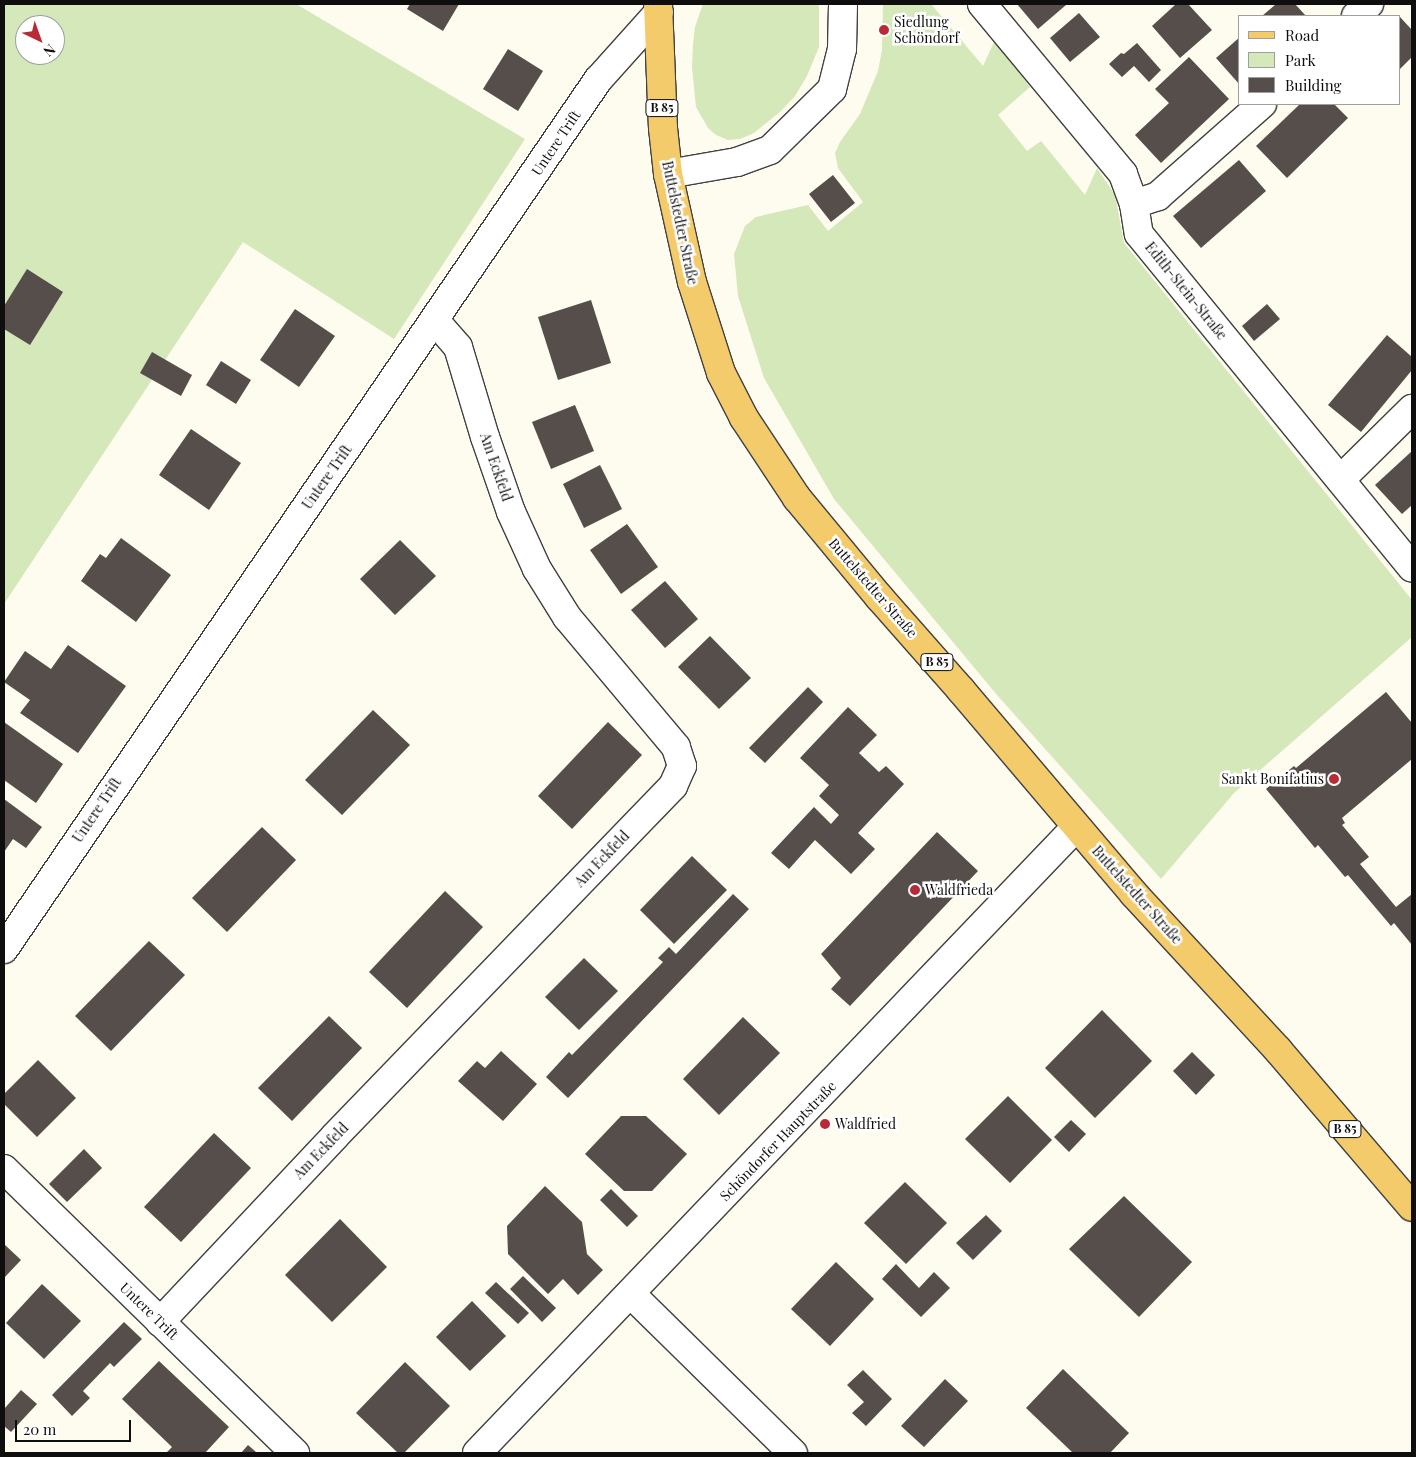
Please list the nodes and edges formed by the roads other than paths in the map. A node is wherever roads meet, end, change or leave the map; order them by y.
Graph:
1 (842, 4) edge
2 (982, 4) edge
3 (1369, 4) edge
4 (658, 8) edge
5 (1357, 15) edge
6 (1261, 105) edge
7 (668, 174) junction
8 (1134, 204) junction
9 (435, 321) junction
10 (1412, 409) edge
11 (1341, 479) junction
12 (1412, 568) edge
13 (1076, 826) junction
14 (4, 948) edge
15 (4, 1169) edge
16 (1412, 1207) edge
17 (631, 1294) junction
18 (160, 1322) junction
19 (295, 1453) edge
20 (478, 1453) edge
21 (793, 1453) edge

1 - 7 street
2 - 8 street, Edith-Stein-Straße
3 - 5 street
4 - 7 main road, Buttelstedter Straße / B 85
4 - 9 street, Untere Trift
6 - 8 street
7 - 13 main road, Buttelstedter Straße / B 85
8 - 11 street, Edith-Stein-Straße
9 - 14 street, Untere Trift
9 - 18 street, Am Eckfeld
10 - 11 street
11 - 12 street, Edith-Stein-Straße
13 - 16 main road, Buttelstedter Straße / B 85
13 - 17 street, Schöndorfer Hauptstraße
15 - 18 street, Untere Trift
17 - 20 street, Schöndorfer Hauptstraße
17 - 21 street
18 - 19 street, Untere Trift

